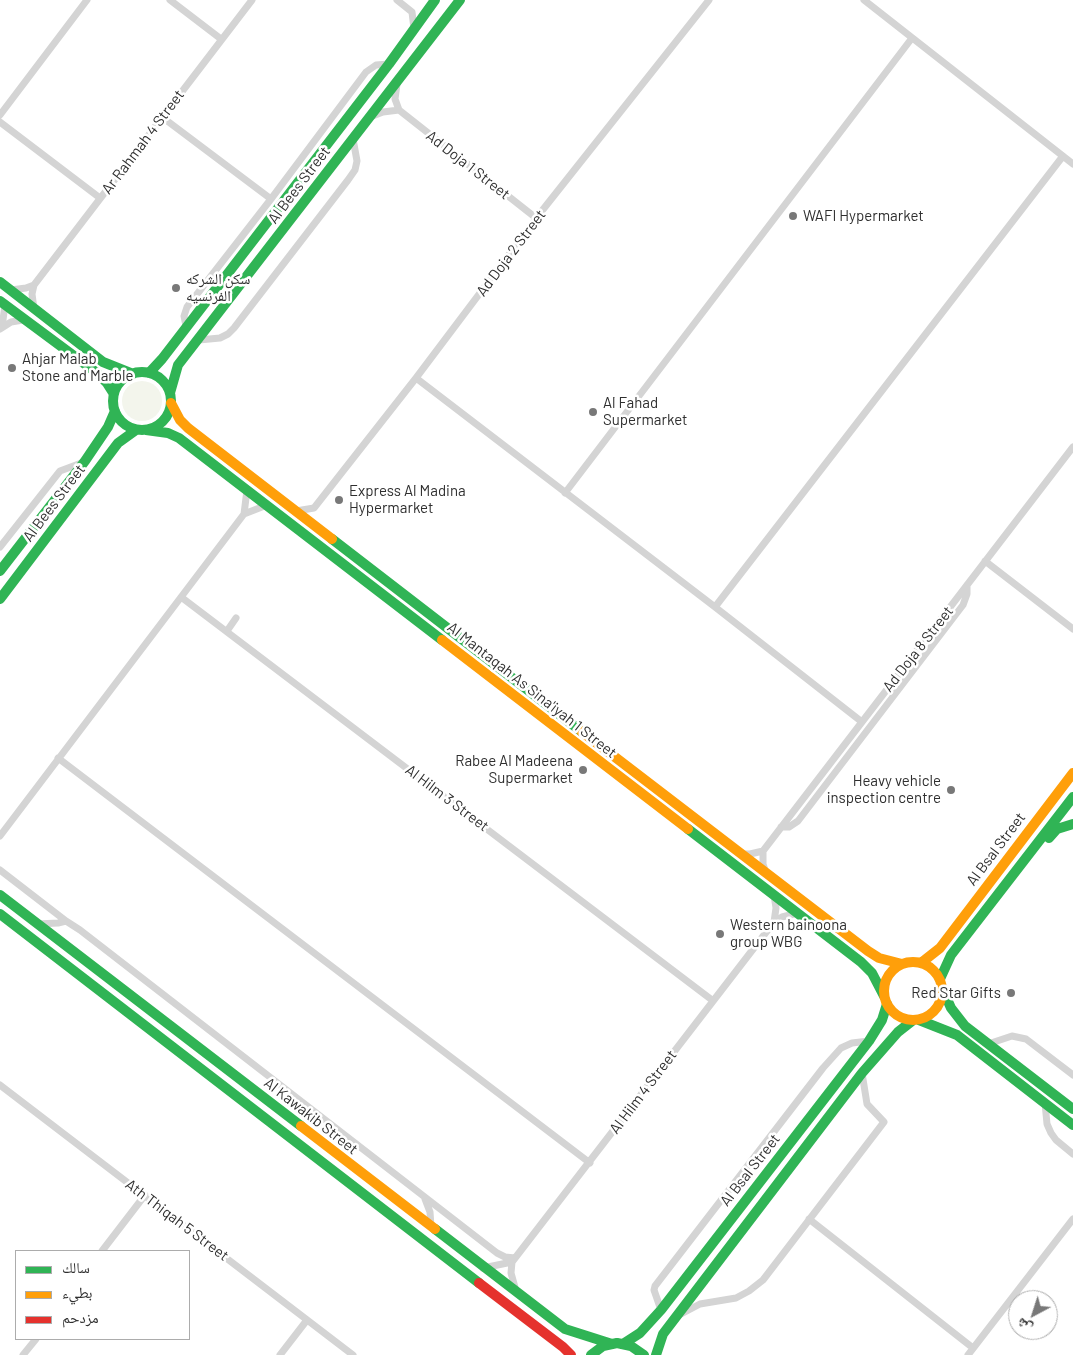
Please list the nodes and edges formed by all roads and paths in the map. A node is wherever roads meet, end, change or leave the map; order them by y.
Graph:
1 (87, 0) edge
2 (170, 0) edge
3 (252, 0) edge
4 (397, 0) edge
5 (460, 0) edge
6 (708, 0) edge
7 (864, 0) edge
8 (433, 3) edge
9 (412, 12) junction
10 (414, 29) junction
11 (912, 38) junction
12 (222, 40) junction
13 (389, 64) junction
14 (397, 81) junction
15 (399, 110) junction
16 (0, 115) edge
17 (162, 117) junction
18 (369, 118) junction
19 (0, 122) edge
20 (353, 139) junction
21 (1063, 156) junction
22 (1073, 164) edge
23 (100, 198) junction
24 (271, 200) junction
25 (536, 218) junction
26 (0, 282) edge
27 (34, 285) junction
28 (10, 290) junction
29 (2, 303) edge
30 (34, 309) junction
31 (24, 320) junction
32 (186, 326) junction
33 (1, 328) edge
34 (199, 340) junction
35 (149, 373) junction
36 (133, 374) junction
37 (416, 378) junction
38 (114, 394) junction
39 (170, 398) junction
40 (115, 411) junction
41 (141, 430) junction
42 (1073, 447) edge
43 (85, 462) junction
44 (247, 490) junction
45 (565, 493) junction
46 (267, 505) junction
47 (314, 508) junction
48 (296, 511) junction
49 (244, 514) junction
50 (321, 530) junction
51 (0, 547) edge
52 (986, 561) junction
53 (0, 571) edge
54 (967, 586) junction
55 (181, 597) junction
56 (0, 599) edge
57 (715, 607) junction
58 (236, 618) dead end
59 (1073, 629) edge
60 (227, 631) junction
61 (862, 722) junction
62 (58, 758) junction
63 (1073, 772) edge
64 (1073, 797) edge
65 (1073, 802) edge
66 (1073, 813) edge
67 (1073, 824) edge
68 (781, 827) junction
69 (0, 836) edge
70 (763, 851) junction
71 (1030, 853) junction
72 (742, 854) junction
73 (0, 870) edge
74 (766, 873) junction
75 (774, 895) junction
76 (0, 896) edge
77 (798, 913) junction
78 (0, 914) edge
79 (66, 921) junction
80 (774, 922) junction
81 (36, 924) junction
82 (921, 963) junction
83 (902, 964) junction
84 (941, 983) junction
85 (712, 1000) junction
86 (886, 1000) junction
87 (915, 1020) junction
88 (869, 1041) junction
89 (988, 1044) junction
90 (862, 1073) junction
91 (1073, 1075) edge
92 (0, 1085) edge
93 (1045, 1103) junction
94 (1073, 1109) edge
95 (1073, 1125) edge
96 (1073, 1154) edge
97 (590, 1163) junction
98 (145, 1195) junction
99 (423, 1196) junction
100 (809, 1219) junction
101 (1073, 1219) edge
102 (431, 1227) junction
103 (103, 1250) edge
104 (514, 1260) junction
105 (484, 1268) junction
106 (517, 1294) junction
107 (661, 1310) junction
108 (677, 1317) junction
109 (307, 1320) junction
110 (35, 1340) edge
111 (617, 1344) junction
112 (973, 1348) junction
113 (23, 1355) edge
114 (280, 1355) edge
115 (353, 1355) edge
116 (570, 1355) edge
117 (591, 1355) edge
118 (644, 1355) edge
119 (656, 1355) edge
120 (968, 1355) edge

1 - 16 street
2 - 12 street
3 - 12 street, Ar Rahmah 4 Street
4 - 9 street
5 - 14 street, Al Bees Street
6 - 25 street, Ad Doja 2 Street
7 - 11 street
8 - 9 street
8 - 10 street, Al Bees Street
9 - 10 street
10 - 13 street, Al Bees Street
11 - 21 street
11 - 45 street
12 - 17 street, Ar Rahmah 4 Street
13 - 24 street
13 - 32 street, Al Bees Street
14 - 15 street
14 - 18 street, Al Bees Street
15 - 18 street
15 - 25 street, Ad Doja 1 Street
17 - 23 street, Ar Rahmah 4 Street
17 - 24 street
18 - 20 street, Al Bees Street
19 - 23 street
20 - 34 street, Al Bees Street
20 - 34 street
21 - 22 street
21 - 57 street
23 - 27 street, Ar Rahmah 4 Street
24 - 32 street
25 - 37 street, Ad Doja 2 Street
26 - 28 street
27 - 28 street
27 - 30 street
28 - 30 street
29 - 31 street
29 - 33 street
30 - 36 street
31 - 33 street
31 - 38 street
32 - 35 street, Al Bees Street
34 - 39 street, Al Bees Street
35 - 36 street
35 - 39 street
36 - 38 street
37 - 45 street
37 - 47 street, Ad Doja 2 Street
38 - 40 street
39 - 41 street
39 - 48 street, Al Mantaqah As Sina'iyah 1 Street
40 - 41 street
40 - 43 street, Al Bees Street
41 - 44 street, Al Mantaqah As Sina'iyah 1 Street
41 - 56 street, Al Bees Street
42 - 52 street, Ad Doja 8 Street
43 - 51 street
43 - 53 street, Al Bees Street
44 - 46 street, Al Mantaqah As Sina'iyah 1 Street
44 - 49 street
45 - 57 street
46 - 49 street
46 - 75 street, Al Mantaqah As Sina'iyah 1 Street
47 - 48 street
47 - 50 street
48 - 50 street, Al Mantaqah As Sina'iyah 1 Street
49 - 55 street
50 - 72 street, Al Mantaqah As Sina'iyah 1 Street
52 - 54 street, Ad Doja 8 Street
52 - 59 street
54 - 61 street, Ad Doja 8 Street
54 - 68 street
55 - 60 street, Al Hilm 3 Street
55 - 62 street
57 - 61 street
58 - 60 street
60 - 85 street, Al Hilm 3 Street
61 - 68 street, Ad Doja 8 Street
62 - 69 street
62 - 97 street
63 - 82 street, Al Bsal Street
64 - 71 street, Al Bsal Street
65 - 66 street
67 - 71 street
68 - 70 street, Ad Doja 8 Street
70 - 72 street
70 - 74 street
71 - 84 street, Al Bsal Street
72 - 74 street, Al Mantaqah As Sina'iyah 1 Street
73 - 79 street
74 - 83 street, Al Mantaqah As Sina'iyah 1 Street
75 - 77 street, Al Mantaqah As Sina'iyah 1 Street
75 - 80 street
76 - 81 street, Al Kawakib Street
77 - 80 street
77 - 86 street, Al Mantaqah As Sina'iyah 1 Street
78 - 116 street, Al Kawakib Street
79 - 81 street
79 - 99 street
80 - 85 street, Al Hilm 4 Street
81 - 102 street, Al Kawakib Street
82 - 83 street
82 - 84 street
83 - 86 street
84 - 87 street
84 - 89 street
85 - 97 street, Al Hilm 4 Street
86 - 87 street
86 - 88 street, Al Bsal Street
87 - 90 street, Al Bsal Street
87 - 93 street
88 - 107 street, Al Bsal Street
88 - 107 street
89 - 91 street
89 - 94 street
90 - 100 street
90 - 108 street, Al Bsal Street
92 - 98 street, Ath Thiqah 5 Street
93 - 95 street
93 - 96 street
97 - 104 street, Al Hilm 4 Street
98 - 103 street
98 - 109 street, Ath Thiqah 5 Street
99 - 102 street
99 - 104 street
100 - 108 street
100 - 112 street
101 - 112 street
102 - 105 street, Al Kawakib Street
104 - 105 street
104 - 106 street
105 - 106 street, Al Kawakib Street
106 - 111 street, Al Kawakib Street
107 - 111 street, Al Bsal Street
108 - 119 street, Al Bsal Street
109 - 114 street
109 - 115 street, Ath Thiqah 5 Street
110 - 113 street
111 - 117 street, Al Bsal Street
111 - 118 street, Al Kawakib Street
112 - 120 street

